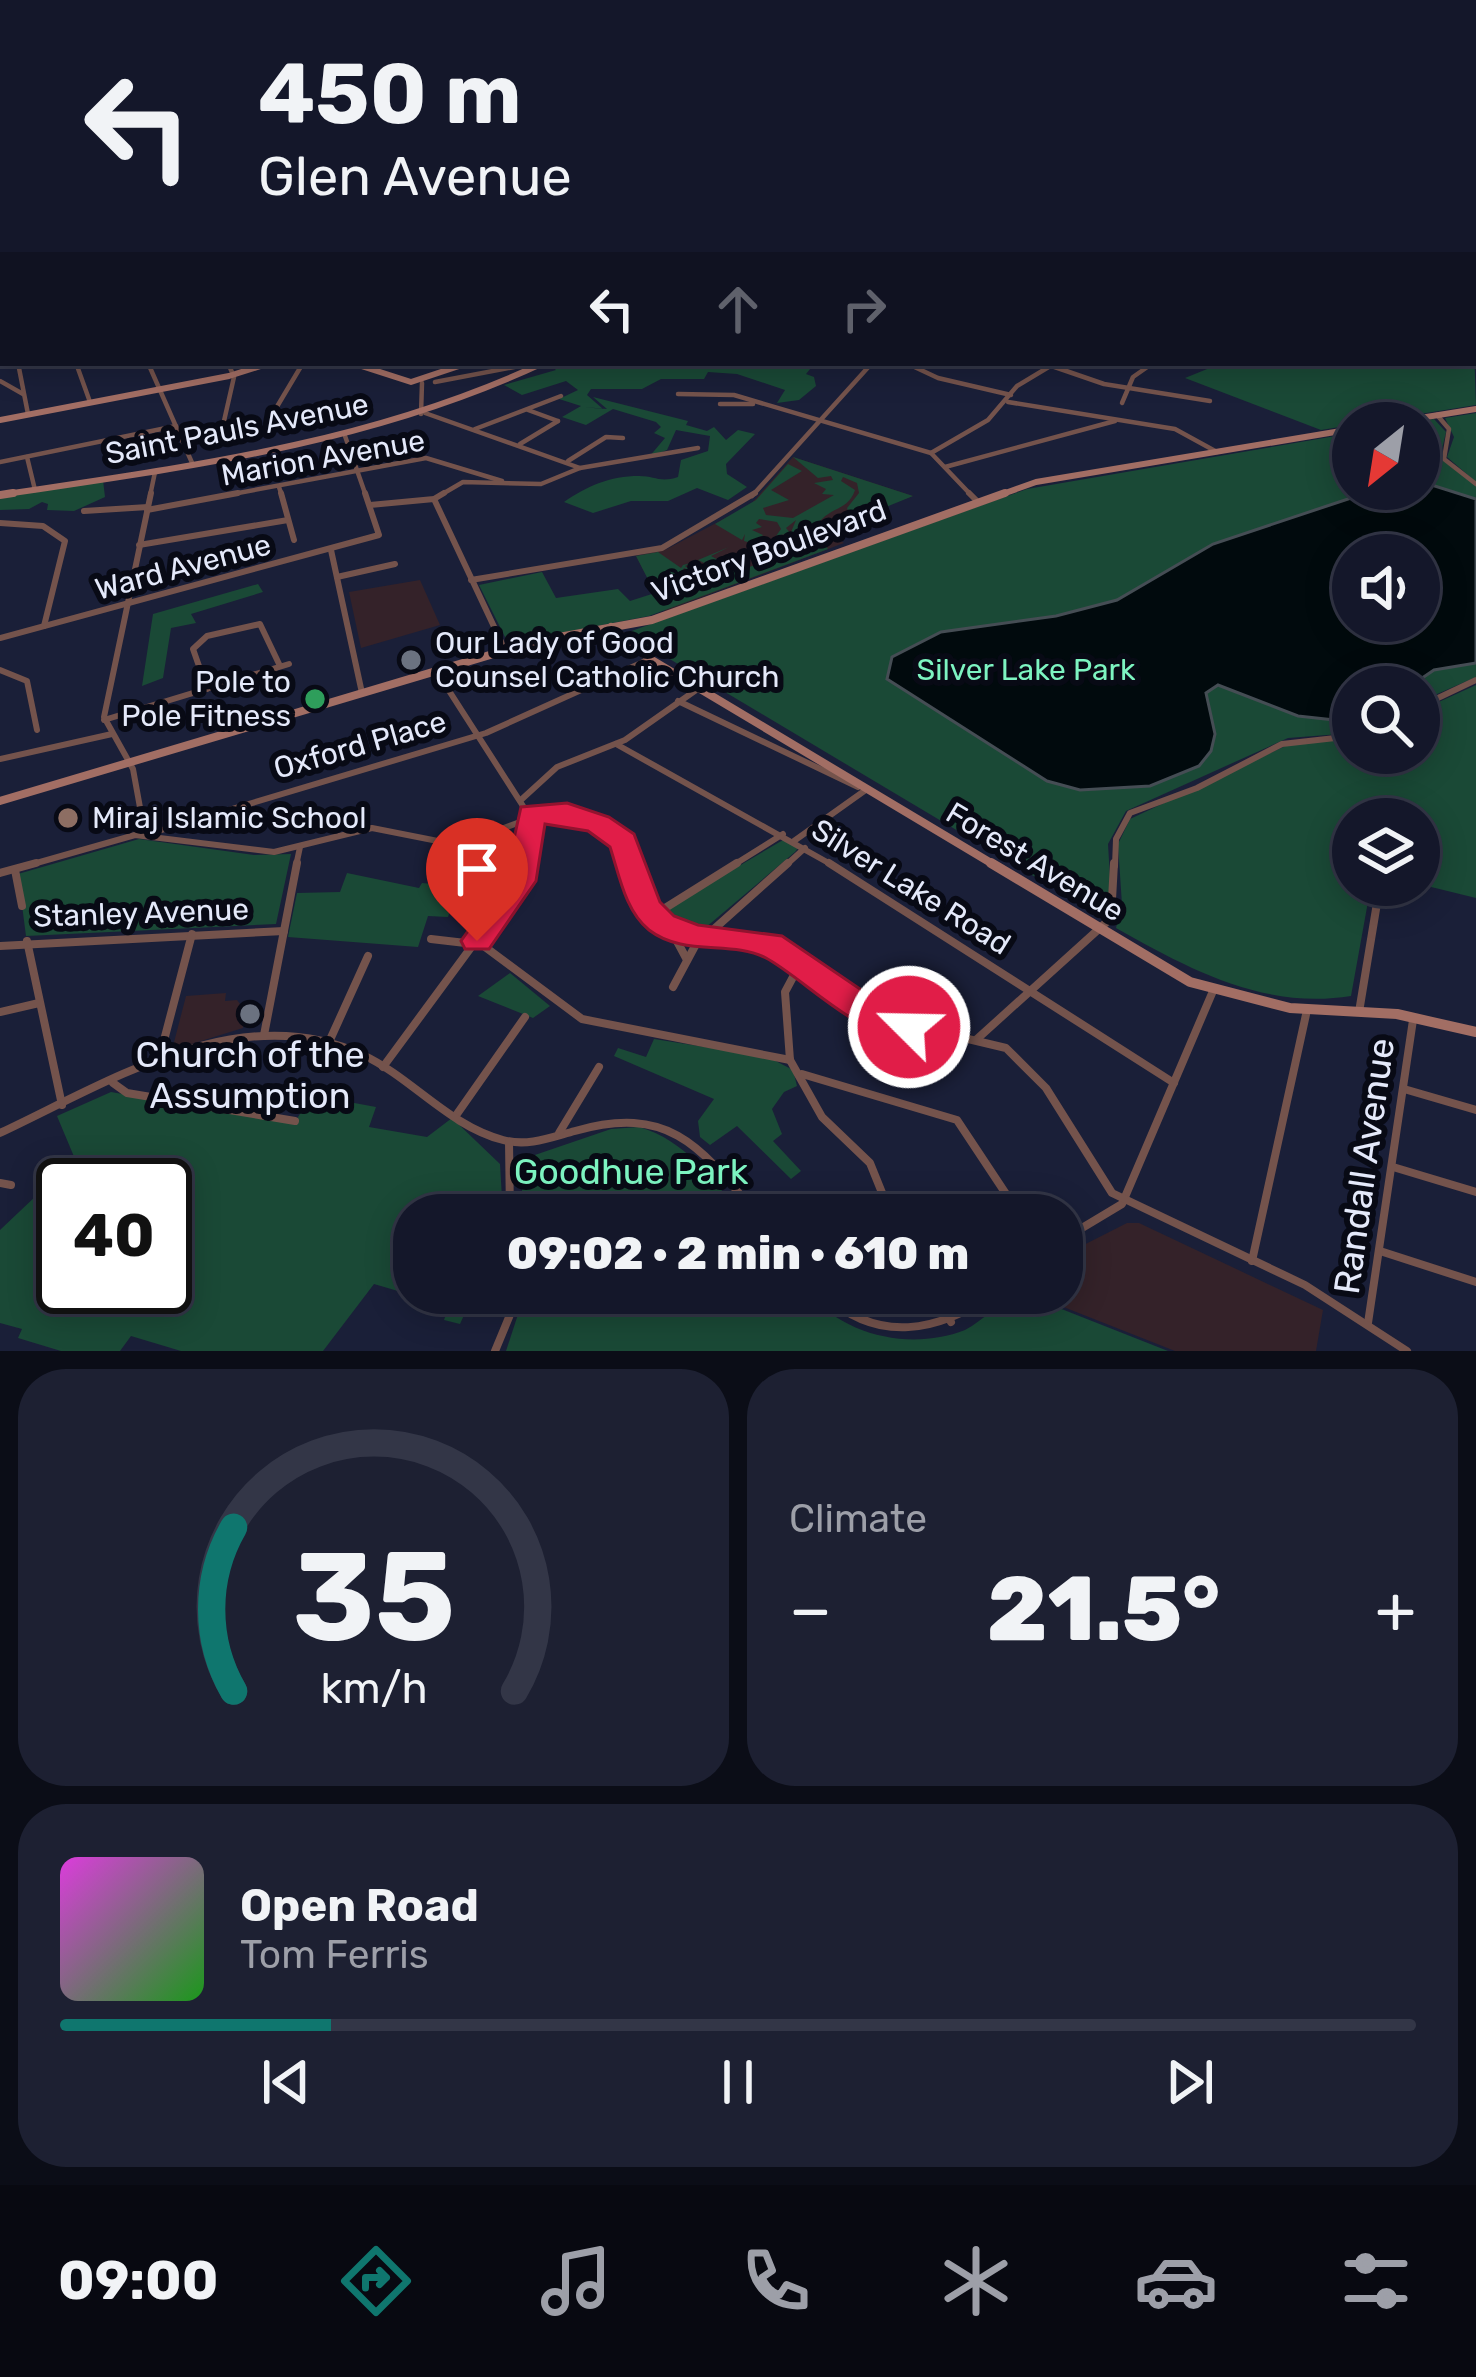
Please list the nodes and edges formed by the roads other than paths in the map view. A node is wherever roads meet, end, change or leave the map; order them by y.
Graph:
1 (19, 366) edge
2 (77, 366) edge
3 (149, 366) edge
4 (230, 366) edge
5 (261, 366) edge
6 (300, 366) edge
7 (358, 366) edge
8 (463, 366) edge
9 (523, 366) edge
10 (534, 366) edge
11 (869, 366) edge
12 (912, 366) edge
13 (1047, 366) edge
14 (1056, 366) edge
15 (1150, 366) edge
16 (234, 375) junction
17 (0, 381) edge
18 (435, 382) junction
19 (422, 383) junction
20 (1126, 388) junction
21 (159, 389) junction
22 (678, 394) dead end
23 (24, 395) junction
24 (561, 396) dead end
25 (1010, 399) junction
26 (1210, 401) dead end
27 (90, 402) junction
28 (1122, 403) dead end
29 (721, 404) dead end
30 (757, 404) junction
31 (525, 409) junction
32 (1476, 409) edge
33 (28, 414) junction
34 (423, 414) junction
35 (1440, 415) edge
36 (272, 416) dead end
37 (1440, 418) edge
38 (0, 420) edge
39 (1118, 420) junction
40 (224, 422) dead end
41 (820, 422) junction
42 (176, 426) junction
43 (474, 430) junction
44 (1332, 433) edge
45 (345, 436) junction
46 (623, 438) dead end
47 (518, 445) junction
48 (698, 448) dead end
49 (1217, 452) junction
50 (931, 453) junction
51 (26, 457) junction
52 (0, 462) edge
53 (568, 462) junction
54 (193, 465) junction
55 (945, 467) junction
56 (580, 468) junction
57 (156, 471) junction
58 (358, 473) junction
59 (502, 481) junction
60 (1476, 484) edge
61 (279, 487) junction
62 (35, 490) junction
63 (0, 495) edge
64 (434, 499) junction
65 (977, 501) junction
66 (370, 505) junction
67 (148, 508) junction
68 (84, 512) dead end
69 (288, 520) junction
70 (0, 523) edge
71 (294, 540) dead end
72 (139, 545) junction
73 (331, 550) junction
74 (395, 564) dead end
75 (337, 577) junction
76 (471, 580) junction
77 (125, 605) junction
78 (44, 626) junction
79 (611, 627) junction
80 (0, 638) edge
81 (505, 650) junction
82 (650, 658) junction
83 (0, 670) edge
84 (437, 671) junction
85 (1476, 680) edge
86 (699, 688) junction
87 (208, 689) junction
88 (362, 693) junction
89 (1440, 697) edge
90 (678, 701) junction
91 (104, 720) junction
92 (37, 730) dead end
93 (112, 734) junction
94 (480, 735) junction
95 (1332, 738) edge
96 (616, 744) junction
97 (0, 759) edge
98 (130, 764) junction
99 (867, 789) junction
100 (522, 799) junction
101 (0, 801) edge
102 (532, 814) junction
103 (783, 834) junction
104 (145, 835) junction
105 (794, 841) junction
106 (300, 847) junction
107 (805, 848) junction
108 (14, 870) junction
109 (0, 873) edge
110 (22, 906) dead end
111 (1377, 906) edge
112 (652, 916) junction
113 (671, 928) junction
114 (1101, 928) junction
115 (284, 931) junction
116 (192, 934) junction
117 (703, 938) junction
118 (431, 939) dead end
119 (27, 941) junction
120 (476, 942) junction
121 (0, 946) edge
122 (368, 956) dead end
123 (686, 958) junction
124 (800, 964) junction
125 (673, 987) dead end
126 (1030, 991) junction
127 (1214, 991) junction
128 (39, 1003) junction
129 (1306, 1010) junction
130 (0, 1012) edge
131 (1359, 1012) junction
132 (1414, 1016) junction
133 (525, 1017) dead end
134 (1476, 1032) edge
135 (264, 1035) junction
136 (977, 1039) junction
137 (328, 1042) junction
138 (790, 1060) junction
139 (158, 1063) junction
140 (383, 1067) junction
141 (599, 1067) dead end
142 (802, 1074) junction
143 (113, 1083) junction
144 (1174, 1083) junction
145 (1404, 1089) junction
146 (62, 1105) junction
147 (1476, 1110) edge
148 (457, 1114) junction
149 (295, 1121) dead end
150 (0, 1133) edge
151 (557, 1136) junction
152 (509, 1142) junction
153 (1393, 1167) junction
154 (1476, 1192) edge
155 (510, 1194) edge
156 (739, 1194) edge
157 (883, 1194) edge
158 (1006, 1194) edge
159 (1125, 1200) junction
160 (1083, 1229) edge
161 (1380, 1252) junction
162 (1252, 1261) junction
163 (1476, 1282) edge
164 (510, 1314) edge
165 (852, 1314) edge
166 (946, 1314) edge
167 (963, 1314) edge
168 (951, 1322) junction
169 (1368, 1323) junction
170 (1385, 1336) junction
171 (495, 1351) edge
172 (1382, 1351) edge
173 (1407, 1351) edge

1 - 23 street
2 - 27 street
3 - 21 street
4 - 16 street
5 - 16 main road
6 - 36 street
7 - 19 main road
8 - 18 main road
9 - 18 street
10 - 34 main road, Saint Pauls Avenue
11 - 41 street
12 - 25 street
13 - 25 street
14 - 20 street
15 - 20 street
16 - 21 main road
16 - 40 street
17 - 23 street
18 - 19 main road
19 - 34 street
20 - 26 street
20 - 28 street
21 - 27 main road
21 - 42 street
22 - 30 street
23 - 33 street
24 - 31 street
25 - 39 street
25 - 50 street
27 - 33 main road
29 - 30 street
30 - 41 street
31 - 43 street
31 - 47 street
32 - 35 main road
33 - 38 main road
34 - 43 street
34 - 45 main road, Saint Pauls Avenue
37 - 60 street
39 - 49 street
39 - 55 street
41 - 50 street
41 - 76 street
42 - 51 street
42 - 54 street
43 - 47 street
44 - 49 main road, Victory Boulevard
45 - 54 main road, Saint Pauls Avenue
45 - 58 street
46 - 53 street
47 - 53 street
48 - 56 street
49 - 65 main road, Victory Boulevard
50 - 55 street
51 - 52 street
51 - 62 street
53 - 56 street
54 - 57 main road, Saint Pauls Avenue
55 - 65 street
56 - 59 street
57 - 62 main road, Saint Pauls Avenue
57 - 67 street
58 - 59 street, Marion Avenue
58 - 61 street, Marion Avenue
58 - 66 street
59 - 64 street
61 - 67 street, Marion Avenue
61 - 69 street
62 - 63 main road, Saint Pauls Avenue
64 - 66 street
64 - 76 street
65 - 79 main road, Victory Boulevard
66 - 73 street, Ward Avenue
67 - 68 street, Marion Avenue
67 - 72 street
69 - 71 street
69 - 72 street
70 - 78 street
72 - 77 street
73 - 75 street
73 - 77 street, Ward Avenue
74 - 75 street
75 - 88 street
76 - 81 street
77 - 78 street, Ward Avenue
77 - 91 street
78 - 80 street, Ward Avenue
79 - 81 main road, Victory Boulevard
79 - 82 main road, Forest Avenue
81 - 84 main road, Victory Boulevard
82 - 86 main road, Forest Avenue
82 - 94 street, Oxford Place
83 - 92 street
84 - 88 main road, Victory Boulevard
84 - 94 street
85 - 89 street
86 - 90 street
86 - 99 main road, Forest Avenue
87 - 87 street
87 - 91 street
88 - 98 main road, Victory Boulevard
90 - 96 street
90 - 99 street
91 - 93 street
93 - 97 street
93 - 98 street
94 - 100 street
94 - 104 street, Oxford Place
95 - 114 street
96 - 100 street
96 - 103 street, Silver Lake Road
98 - 101 main road, Victory Boulevard
98 - 104 street
99 - 105 street
99 - 114 main road, Forest Avenue
100 - 102 street
102 - 106 street
102 - 112 street
102 - 120 street
103 - 105 street, Silver Lake Road
103 - 112 street
104 - 106 street
104 - 108 street, Oxford Place
105 - 107 street, Silver Lake Road
106 - 115 street
107 - 117 street
107 - 126 street, Silver Lake Road
108 - 109 street, Oxford Place
108 - 110 street
111 - 131 street
112 - 113 street
113 - 117 street
113 - 123 street
114 - 126 street
114 - 127 main road, Forest Avenue
115 - 116 street, Stanley Avenue
115 - 135 street
116 - 119 street, Stanley Avenue
116 - 139 street
117 - 123 street
117 - 124 street
118 - 120 street
119 - 121 street, Stanley Avenue
119 - 128 street
120 - 138 street
120 - 140 street
122 - 137 street
123 - 125 street
124 - 136 street
124 - 138 street
126 - 136 street
126 - 144 street, Silver Lake Road
127 - 129 main road, Forest Avenue
127 - 144 street
128 - 130 street
128 - 146 street
129 - 131 main road, Forest Avenue
129 - 162 street
131 - 132 main road, Forest Avenue
132 - 134 main road, Forest Avenue
132 - 145 street, Randall Avenue
133 - 148 street
135 - 137 street
135 - 139 street
136 - 159 street
137 - 140 street
138 - 142 street
139 - 143 street
140 - 148 street
141 - 151 street
142 - 157 street
142 - 158 street
143 - 146 street
143 - 149 street
144 - 159 street
145 - 147 street
145 - 153 street, Randall Avenue
146 - 150 street
148 - 152 street
151 - 152 street
151 - 156 street
152 - 155 street
153 - 154 street
153 - 161 street, Randall Avenue
159 - 160 street
159 - 162 street
161 - 163 street
161 - 169 street, Randall Avenue
162 - 169 street
164 - 171 street
165 - 168 street
166 - 168 street
167 - 168 street
169 - 170 street
170 - 172 street
170 - 173 street

